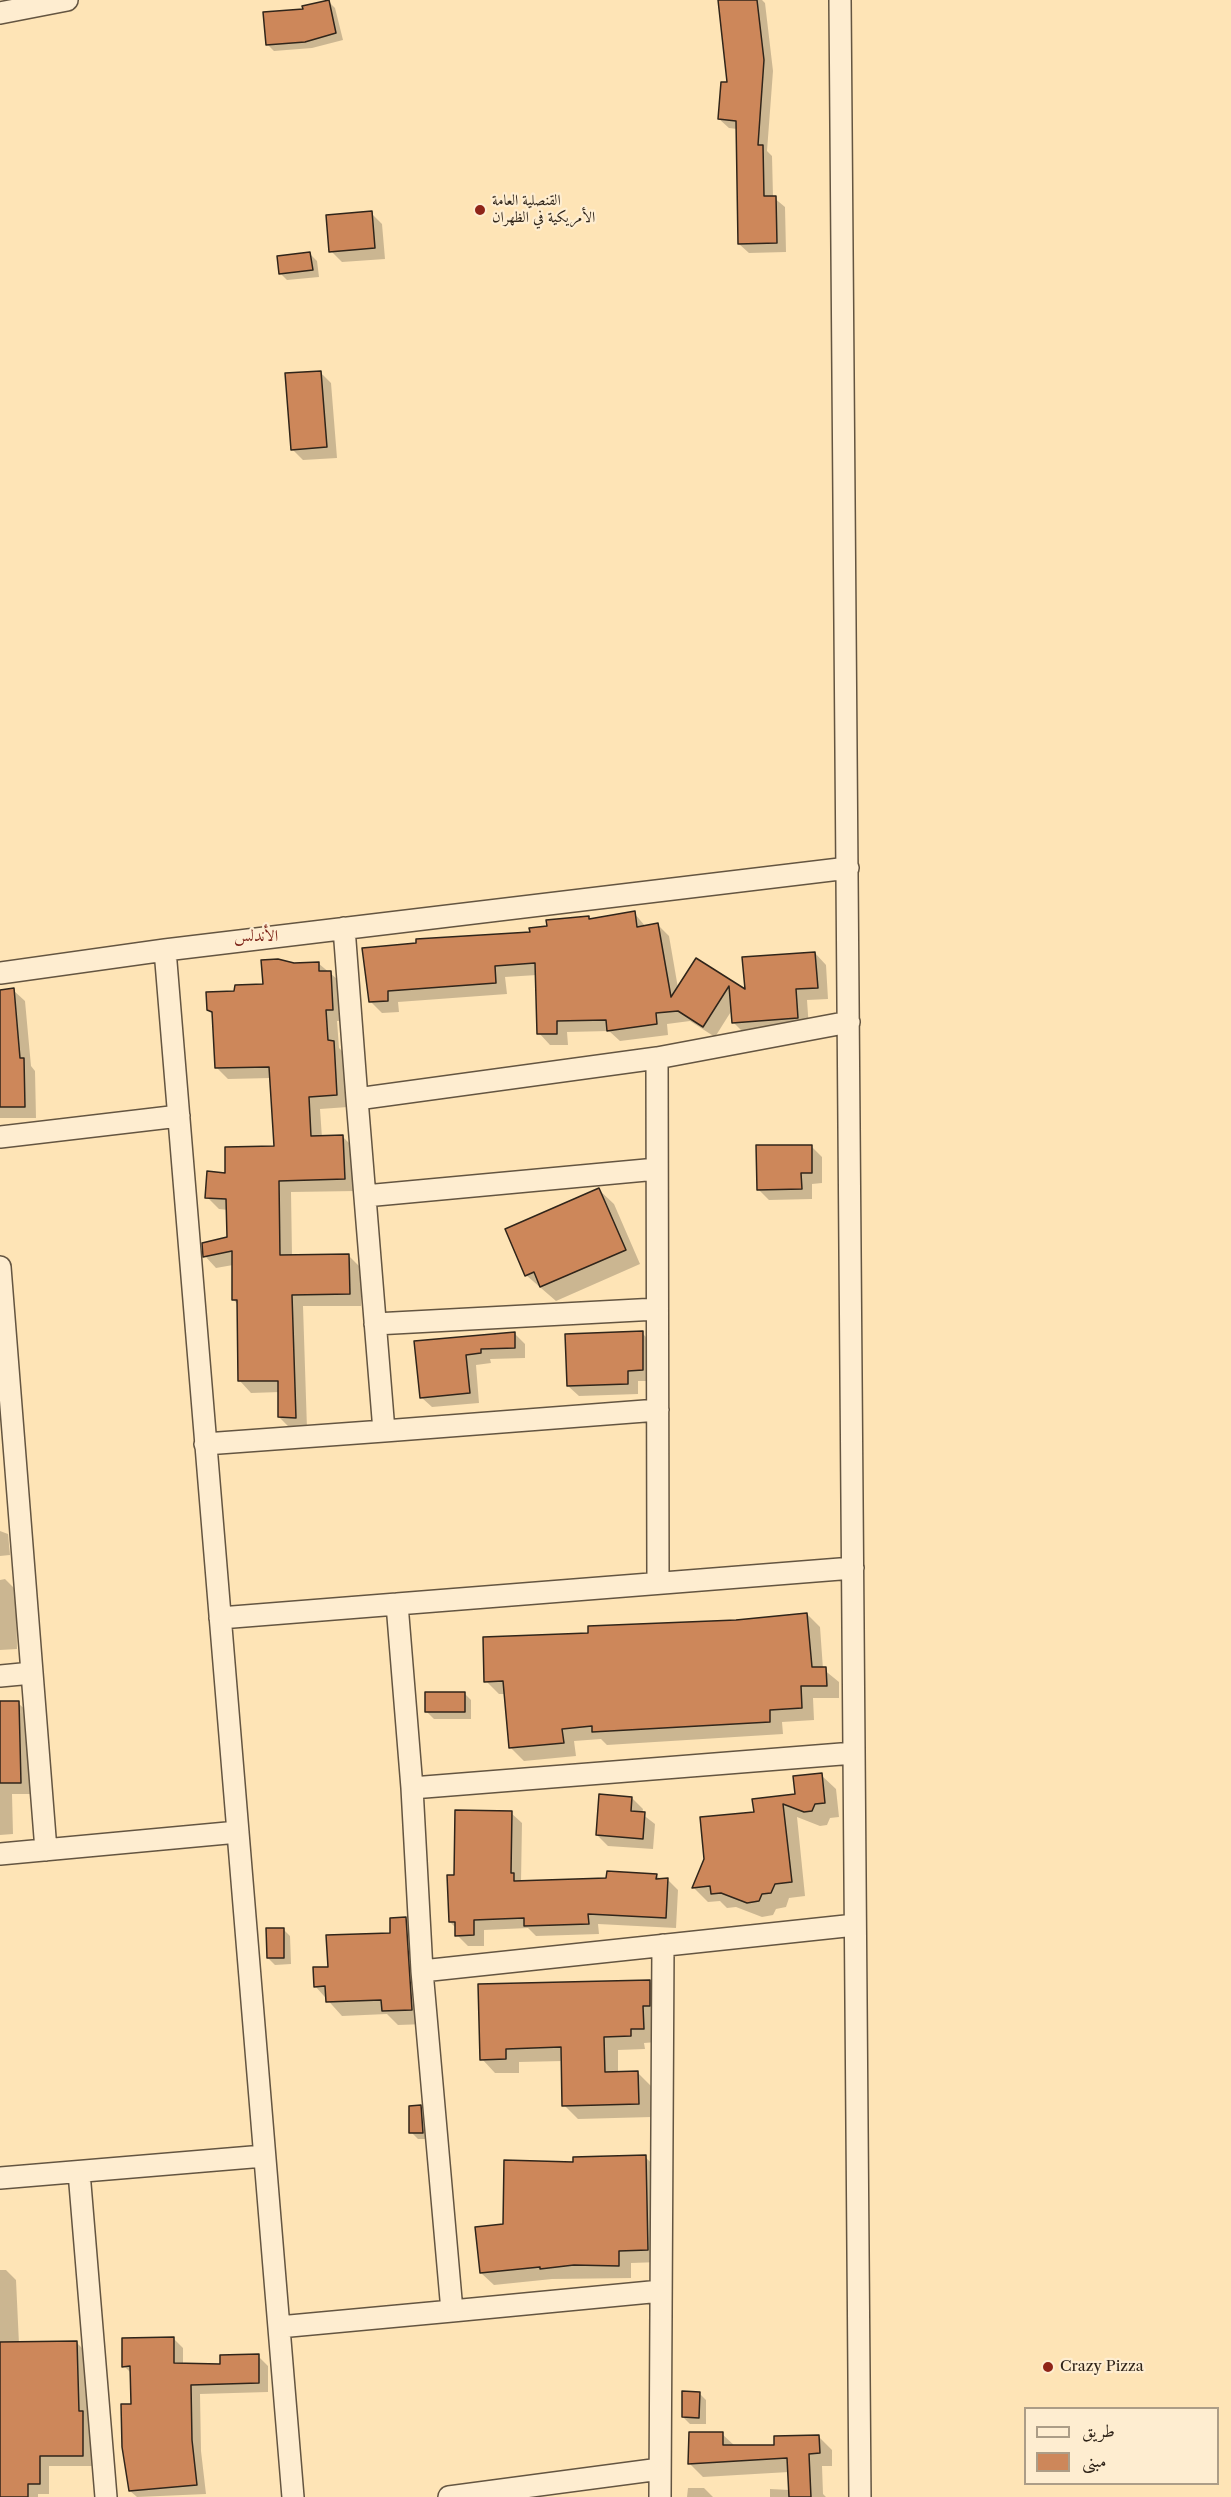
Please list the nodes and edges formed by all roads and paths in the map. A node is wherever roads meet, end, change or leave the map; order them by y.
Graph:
1 (67, 0) edge
2 (840, 0) edge
3 (0, 13) edge
4 (848, 868) junction
5 (344, 928) junction
6 (165, 950) junction
7 (0, 973) edge
8 (849, 1022) junction
9 (657, 1058) junction
10 (357, 1099) junction
11 (178, 1116) junction
12 (0, 1137) edge
13 (657, 1169) junction
14 (365, 1196) junction
15 (0, 1267) edge
16 (657, 1309) junction
17 (375, 1324) junction
18 (658, 1410) junction
19 (384, 1431) junction
20 (206, 1444) junction
21 (853, 1568) junction
22 (658, 1583) junction
23 (397, 1604) junction
24 (220, 1618) junction
25 (32, 1673) junction
26 (0, 1676) edge
27 (854, 1754) junction
28 (412, 1788) junction
29 (238, 1832) junction
30 (46, 1850) junction
31 (0, 1854) edge
32 (855, 1925) junction
33 (663, 1945) junction
34 (422, 1971) junction
35 (264, 2156) junction
36 (79, 2172) junction
37 (0, 2178) edge
38 (661, 2291) junction
39 (452, 2311) junction
40 (279, 2327) junction
41 (660, 2469) junction
42 (106, 2497) edge
43 (292, 2497) edge
44 (449, 2497) edge
45 (660, 2497) edge
46 (860, 2497) edge

1 - 3 street
2 - 4 street
4 - 5 street
4 - 8 street
5 - 6 street
5 - 10 street
6 - 7 street
6 - 11 street
8 - 9 street
8 - 21 street
9 - 10 street
9 - 13 street
10 - 14 street
11 - 12 street
11 - 20 street
13 - 14 street
13 - 16 street
14 - 17 street
15 - 25 street
16 - 17 street
16 - 18 street
17 - 19 street
18 - 19 street
18 - 22 street
19 - 20 street
20 - 24 street
21 - 22 street
21 - 27 street
22 - 23 street
23 - 24 street
23 - 28 street
24 - 29 street
25 - 26 street
25 - 30 street
27 - 28 street
27 - 32 street
28 - 34 street
29 - 30 street
29 - 35 street
30 - 31 street
32 - 33 street
32 - 46 street
33 - 34 street
33 - 38 street
34 - 39 street
35 - 36 street
35 - 40 street
36 - 37 street
36 - 42 street
38 - 39 street
38 - 41 street
39 - 40 street
40 - 43 street
41 - 44 street
41 - 45 street

